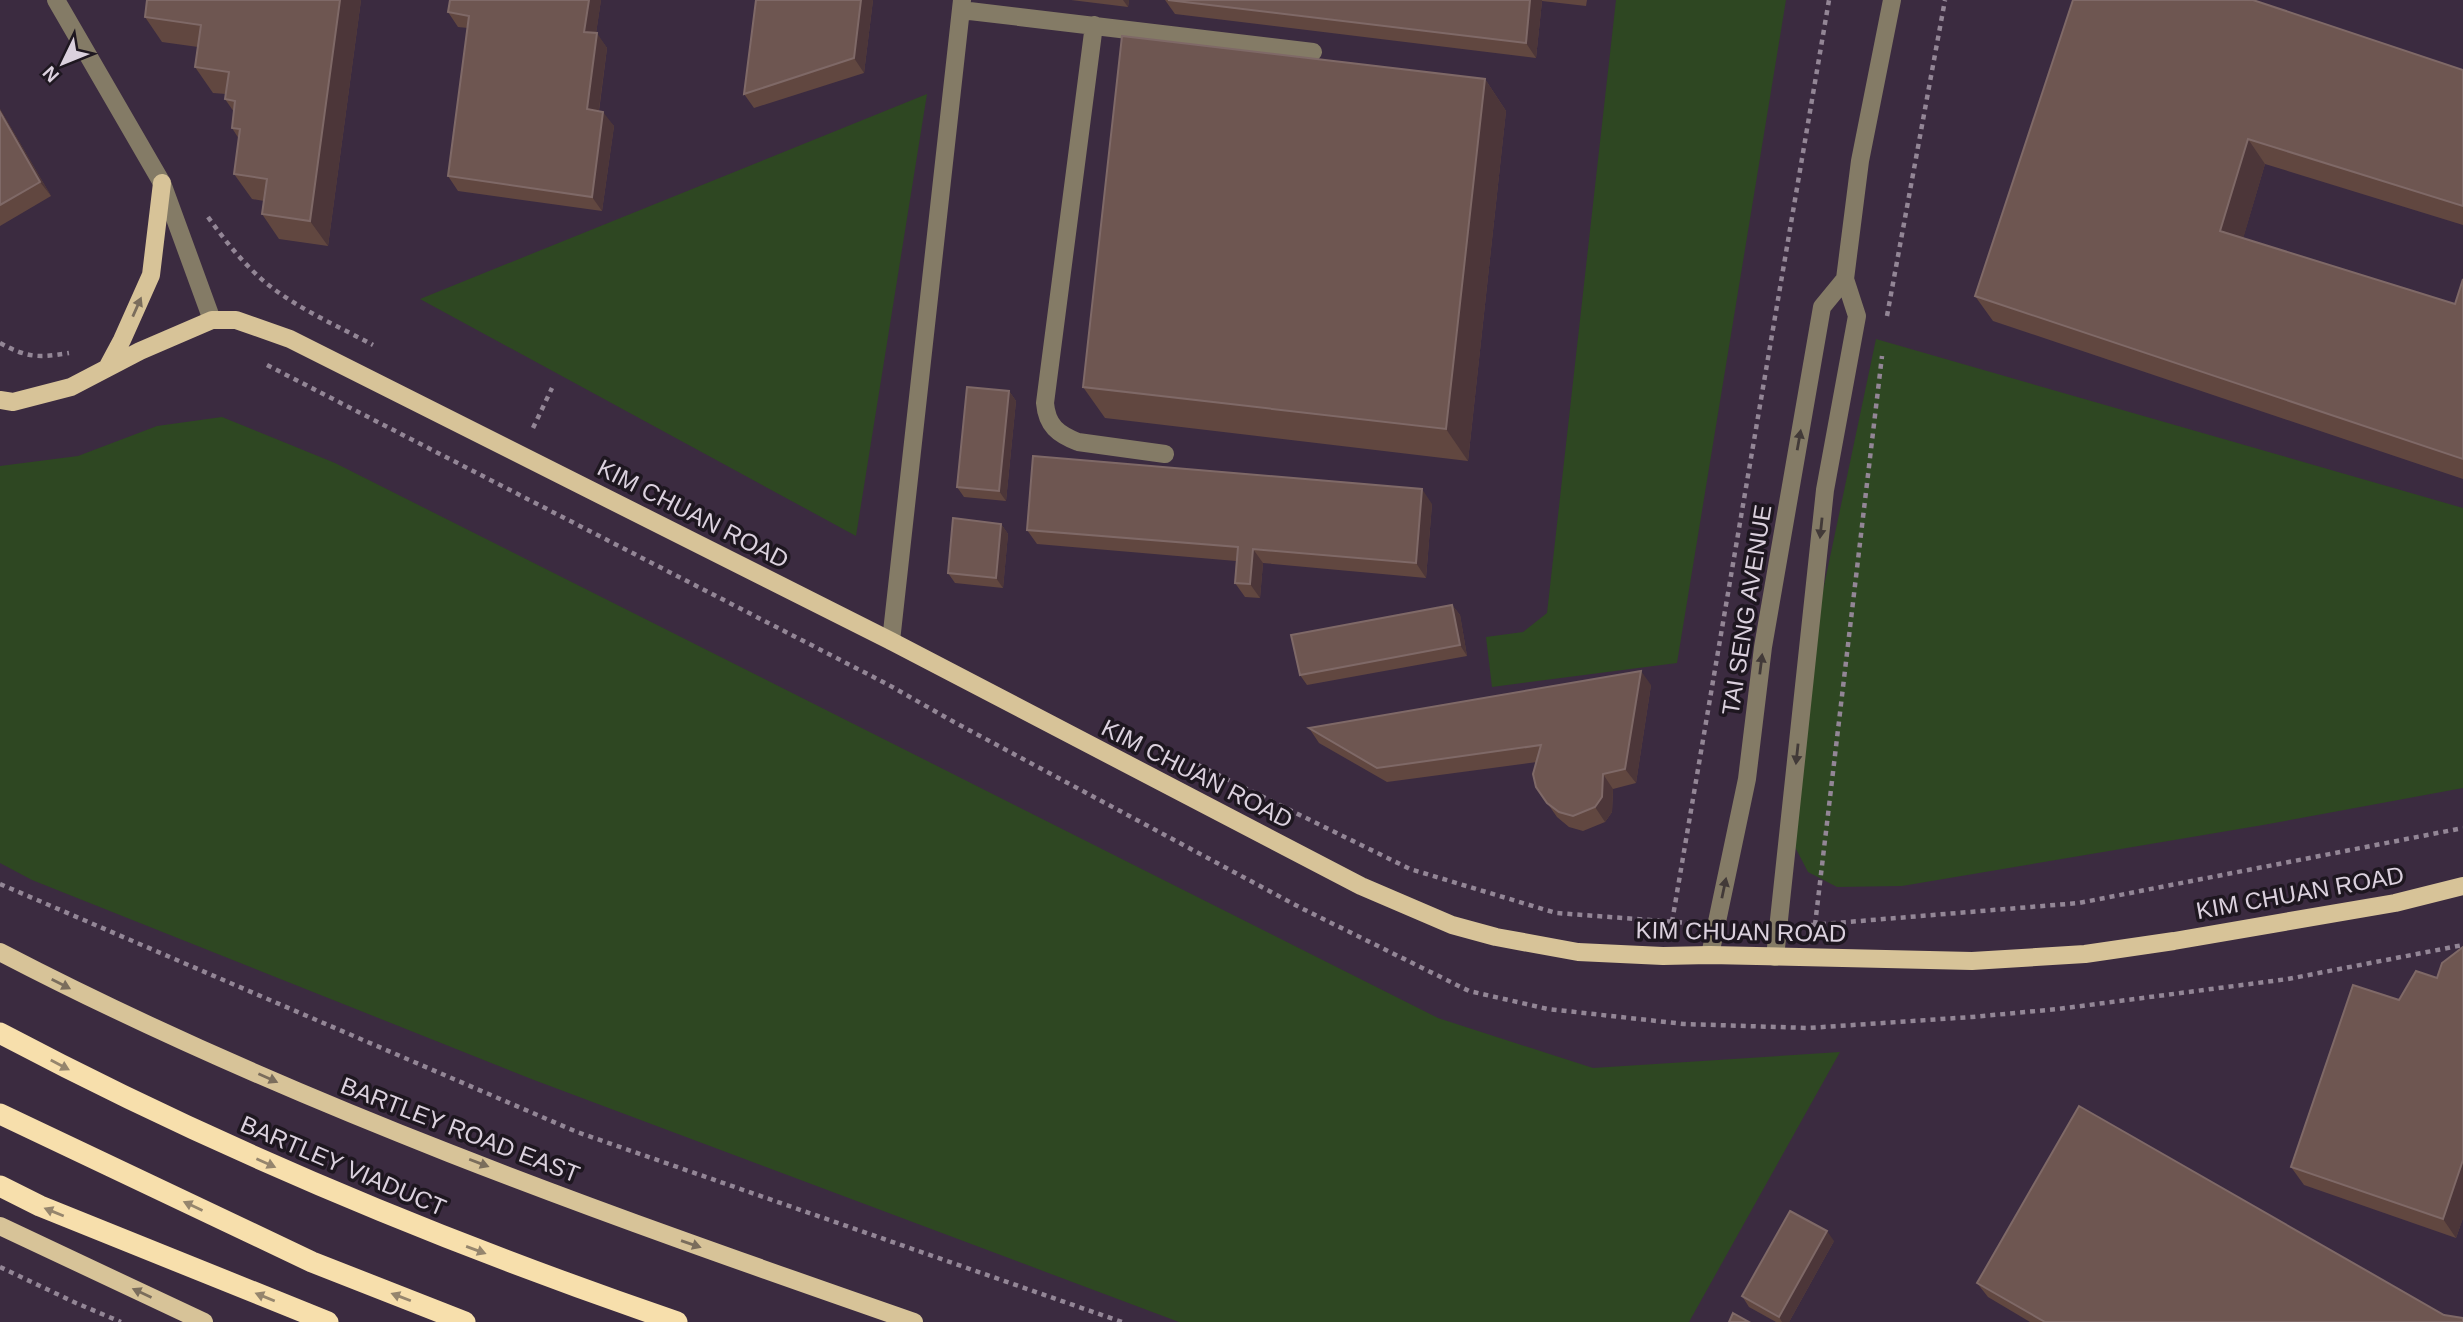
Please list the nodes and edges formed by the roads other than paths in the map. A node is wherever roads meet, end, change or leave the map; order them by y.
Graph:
1 (56, 0) edge
2 (1892, 0) edge
3 (961, 5) edge
4 (1094, 25) junction
5 (1313, 52) dead end
6 (162, 183) junction
7 (1845, 279) junction
8 (212, 320) junction
9 (107, 368) junction
10 (0, 400) edge
11 (1165, 454) edge
12 (891, 641) junction
13 (2463, 886) edge
14 (0, 952) edge
15 (1710, 955) junction
16 (1775, 957) junction
17 (0, 1033) edge
18 (0, 1114) edge
19 (0, 1186) edge
20 (0, 1226) edge
21 (204, 1322) edge
22 (328, 1322) edge
23 (465, 1322) edge
24 (677, 1322) edge
25 (914, 1322) edge

1 - 6 street
2 - 7 street
3 - 4 street
3 - 12 street
4 - 5 street
4 - 11 street
6 - 8 street
9 -> 6 main road
15 -> 7 street, TAI SENG AVENUE
7 -> 16 street
8 - 9 main road, KIM CHUAN ROAD
8 - 12 main road, KIM CHUAN ROAD
9 - 10 main road, KIM CHUAN ROAD
12 - 15 main road, KIM CHUAN ROAD
13 - 16 main road, KIM CHUAN ROAD
14 -> 25 main road, BARTLEY ROAD EAST
15 - 16 main road, KIM CHUAN ROAD
17 -> 24 highway, BARTLEY VIADUCT
23 -> 18 highway
22 -> 19 highway
21 -> 20 main road

